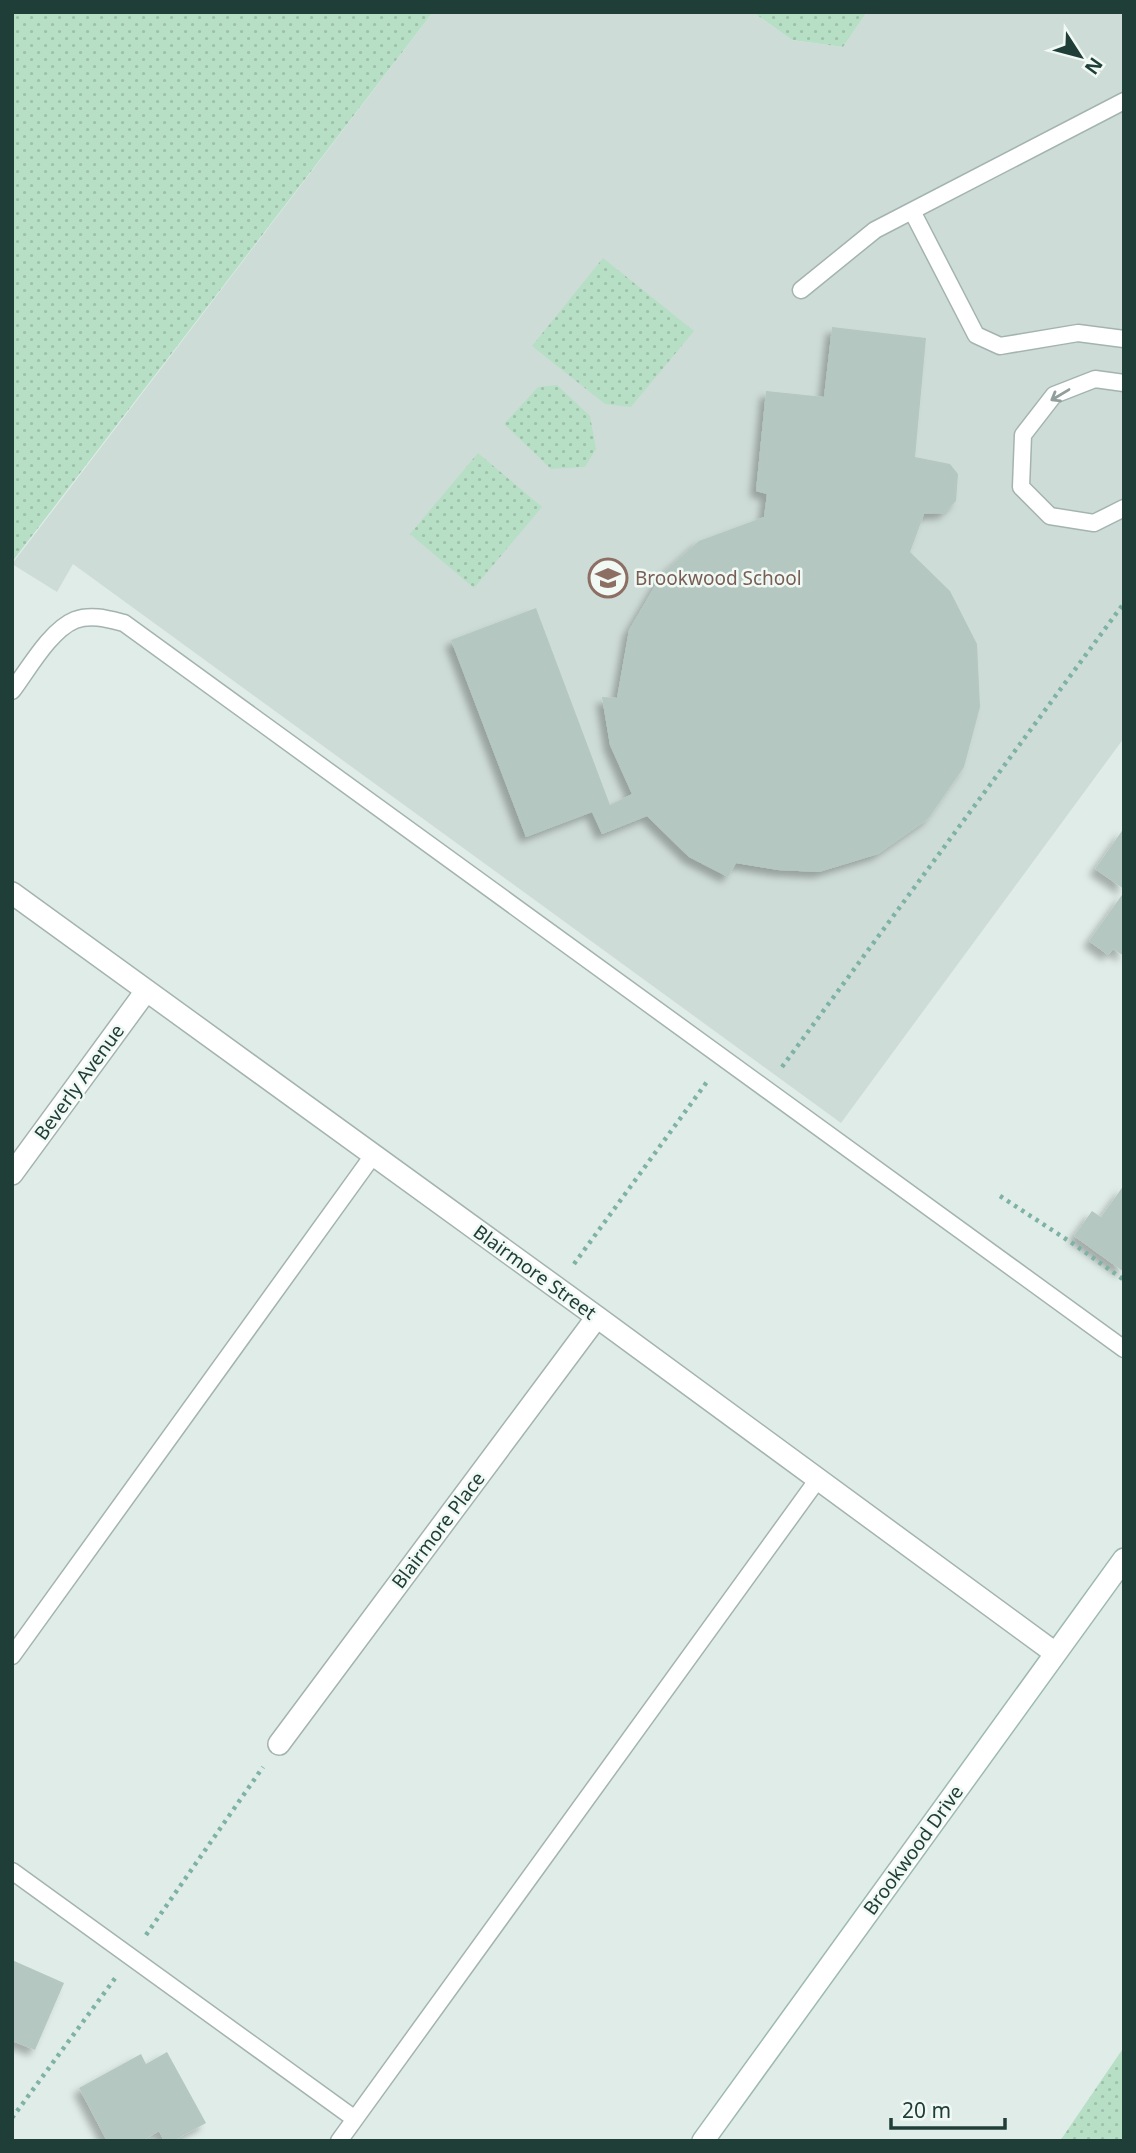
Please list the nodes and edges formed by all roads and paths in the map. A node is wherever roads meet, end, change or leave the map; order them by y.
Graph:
1 (1124, 101) edge
2 (912, 211) junction
3 (802, 290) dead end
4 (1124, 339) edge
5 (1124, 383) edge
6 (1124, 508) edge
7 (1124, 603) edge
8 (12, 691) edge
9 (12, 893) edge
10 (146, 991) junction
11 (724, 1058) junction
12 (766, 1089) junction
13 (374, 1154) junction
14 (12, 1174) edge
15 (1000, 1196) dead end
16 (1124, 1280) edge
17 (556, 1287) junction
18 (597, 1317) junction
19 (1124, 1349) edge
20 (818, 1479) junction
21 (1124, 1559) edge
22 (1055, 1653) junction
23 (12, 1656) edge
24 (279, 1744) dead end
25 (12, 1871) edge
26 (355, 2119) junction
27 (339, 2141) edge
28 (703, 2141) edge

1 - 2 lane
2 - 3 lane
2 - 4 lane
5 -> 6 lane
7 - 12 path
8 - 11 lane
9 - 10 street, Blairmore Street
10 - 13 street, Blairmore Street
10 - 14 street, Beverly Avenue
11 - 12 lane
11 - 17 path
12 - 19 lane
13 - 17 street, Blairmore Street
13 - 23 lane
15 - 16 path
17 - 18 street, Blairmore Street
18 - 20 street, Blairmore Street
18 - 24 street, Blairmore Place
20 - 22 street, Blairmore Street
20 - 26 lane
21 - 22 street, Brookwood Drive
22 - 28 street, Brookwood Drive
25 - 26 lane
26 - 27 lane

